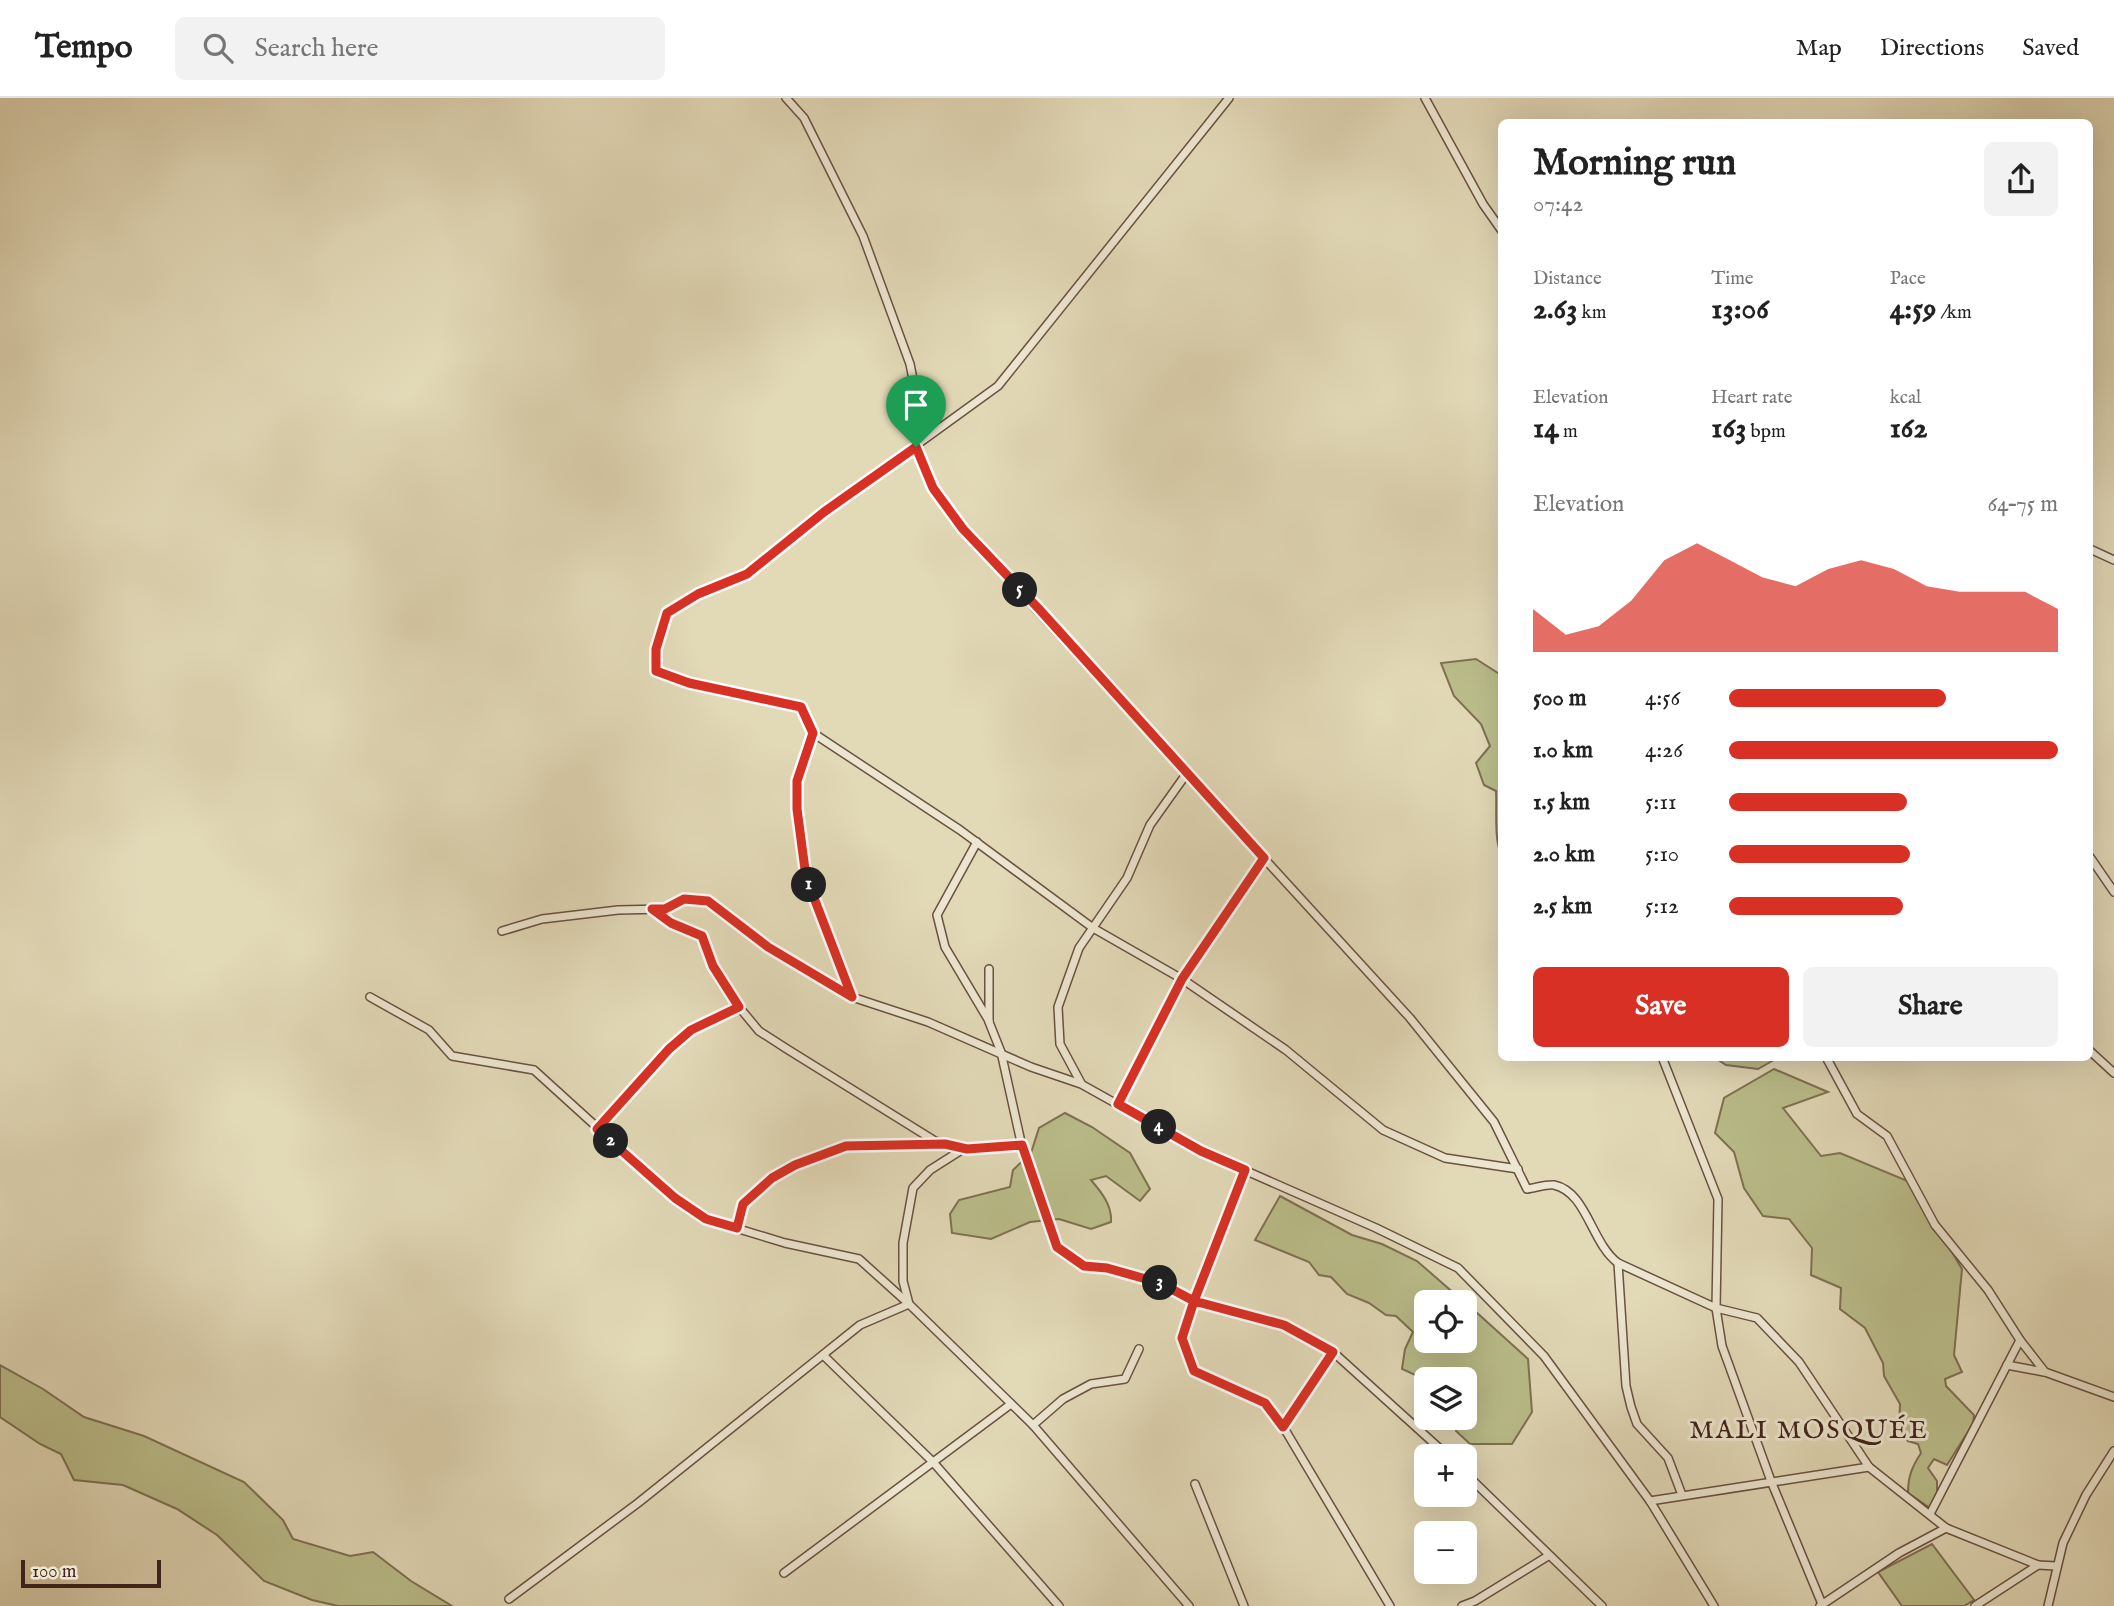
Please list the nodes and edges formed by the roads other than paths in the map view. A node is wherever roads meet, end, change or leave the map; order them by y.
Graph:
1 (786, 98) edge
2 (1229, 98) edge
3 (1425, 98) edge
4 (1498, 225) edge
5 (916, 447) junction
6 (2093, 550) edge
7 (2114, 559) edge
8 (813, 733) junction
9 (1187, 773) junction
10 (977, 842) junction
11 (1264, 858) junction
12 (2093, 861) edge
13 (2114, 892) edge
14 (652, 909) junction
15 (1093, 928) junction
16 (502, 931) dead end
17 (989, 969) dead end
18 (1182, 979) junction
19 (370, 997) dead end
20 (852, 997) junction
21 (739, 1007) junction
22 (989, 1021) junction
23 (1000, 1052) junction
24 (2093, 1054) edge
25 (1664, 1061) edge
26 (1828, 1061) edge
27 (2114, 1073) edge
28 (1081, 1084) junction
29 (1118, 1104) junction
30 (597, 1129) junction
31 (945, 1144) junction
32 (1022, 1145) junction
33 (963, 1149) junction
34 (1245, 1170) junction
35 (1518, 1170) junction
36 (737, 1228) junction
37 (1618, 1263) junction
38 (1194, 1301) junction
39 (909, 1304) junction
40 (1716, 1308) junction
41 (2020, 1340) junction
42 (1139, 1349) dead end
43 (1333, 1352) junction
44 (823, 1355) junction
45 (2007, 1365) junction
46 (2045, 1372) junction
47 (2114, 1397) edge
48 (1011, 1404) junction
49 (1033, 1425) junction
50 (1283, 1427) junction
51 (1434, 1444) edge
52 (2114, 1451) edge
53 (933, 1462) junction
54 (1869, 1467) junction
55 (1770, 1481) junction
56 (1195, 1484) dead end
57 (1477, 1485) edge
58 (1682, 1496) junction
59 (1650, 1501) junction
60 (1930, 1514) junction
61 (1947, 1528) junction
62 (1548, 1556) junction
63 (2038, 1565) junction
64 (2056, 1566) junction
65 (784, 1573) dead end
66 (509, 1599) dead end
67 (1821, 1605) edge
68 (1059, 1606) edge
69 (1189, 1606) edge
70 (1244, 1606) edge
71 (1390, 1606) edge
72 (1462, 1606) edge
73 (1602, 1606) edge
74 (1714, 1606) edge
75 (1975, 1606) edge
76 (2048, 1606) edge

1 - 5 street
2 - 5 street
3 - 4 street
5 - 8 street
5 - 9 street
6 - 7 street
8 - 10 street
8 - 20 street
9 - 11 street
9 - 15 street
10 - 15 street
10 - 22 street
11 - 18 street
11 - 35 street
12 - 13 street
14 - 16 street
14 - 20 street
14 - 21 street
15 - 18 street
15 - 28 street
17 - 22 street
18 - 29 street
18 - 35 street
19 - 30 street
20 - 23 street
21 - 30 street
21 - 31 street
22 - 23 street
23 - 28 street
23 - 32 street
24 - 27 street
25 - 40 street
26 - 41 street
28 - 29 street
29 - 34 street
30 - 36 street
31 - 33 street
31 - 36 street
32 - 33 street
32 - 38 street
33 - 39 street
34 - 38 street
34 - 59 street
35 - 37 street
36 - 39 street
37 - 40 street
37 - 58 street
38 - 43 street
38 - 50 street
39 - 44 street
39 - 48 street
40 - 54 street
40 - 55 street
41 - 45 street
41 - 46 street
42 - 49 street
43 - 50 street
43 - 51 street
44 - 53 street
44 - 66 street
45 - 46 street
45 - 60 street
46 - 47 street
48 - 49 street
48 - 53 street
49 - 69 street
50 - 71 street
52 - 64 street
53 - 65 street
53 - 68 street
54 - 55 street
54 - 60 street
55 - 58 street
55 - 67 street
56 - 70 street
57 - 62 street
58 - 59 street
59 - 74 street
60 - 61 street
61 - 63 street
61 - 67 street
62 - 72 street
62 - 73 street
63 - 64 street
63 - 75 street
64 - 76 street

